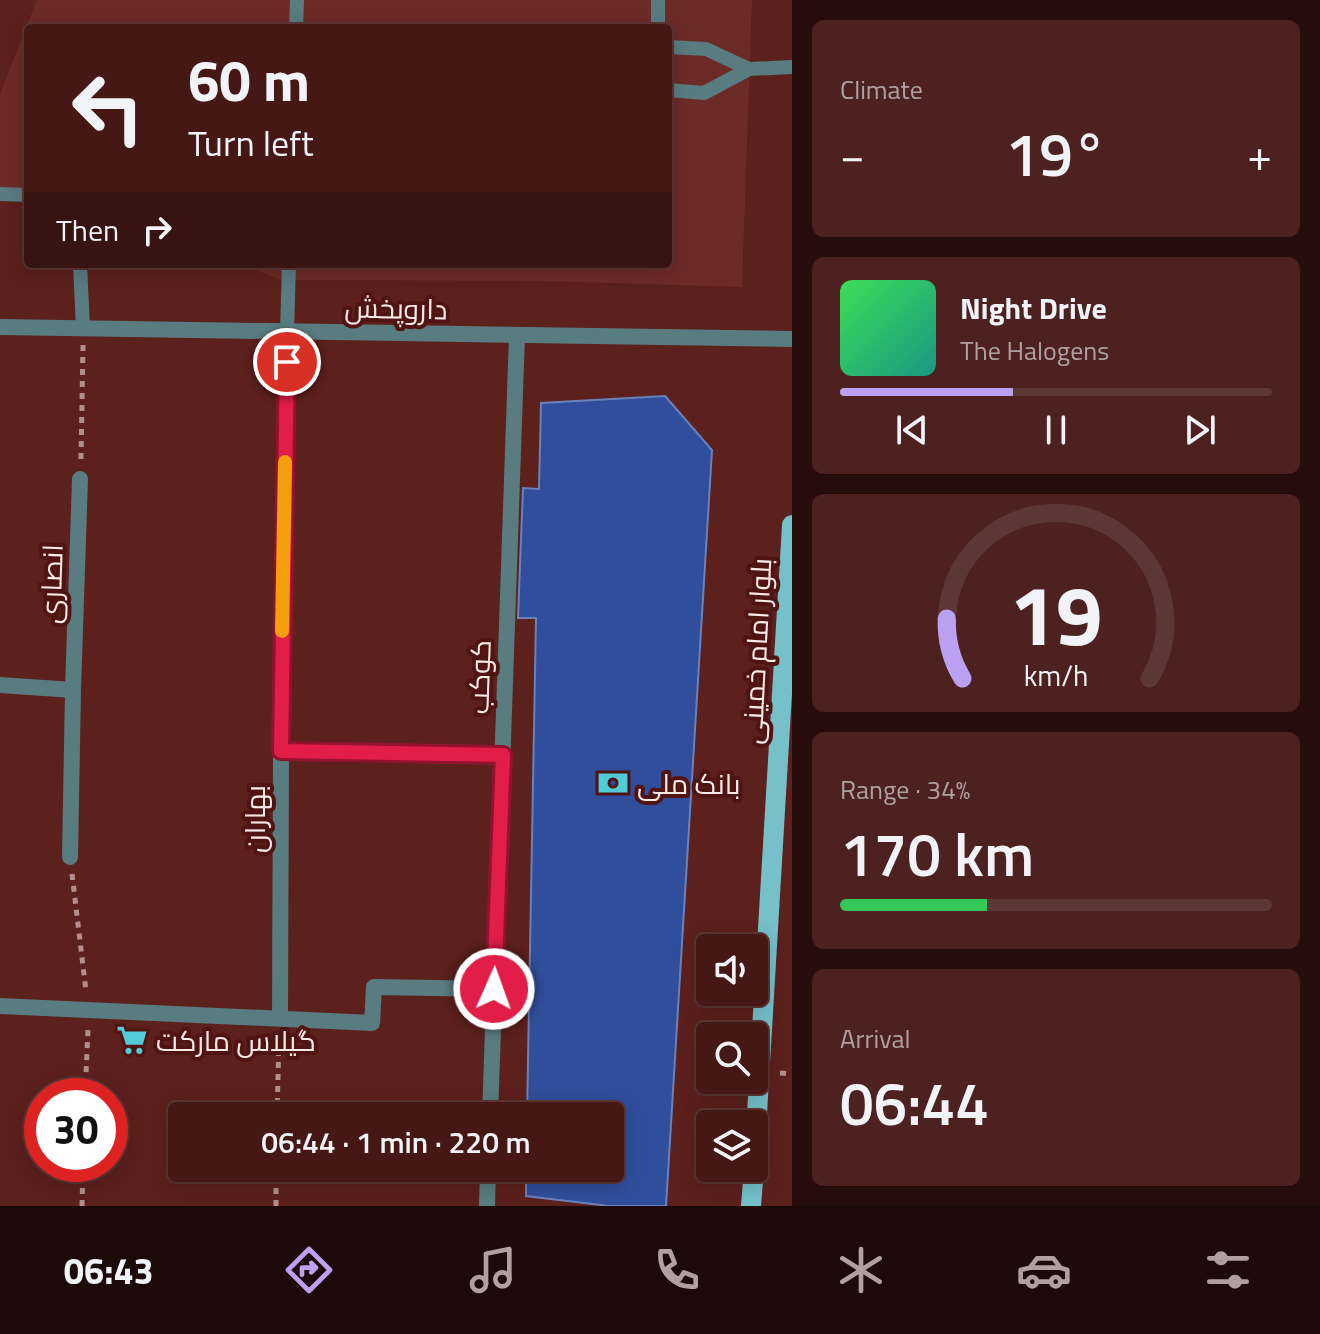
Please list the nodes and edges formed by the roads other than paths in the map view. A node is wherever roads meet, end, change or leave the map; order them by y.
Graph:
1 (297, 0) edge
2 (658, 0) edge
3 (296, 24) edge
4 (658, 24) edge
5 (672, 47) edge
6 (792, 67) edge
7 (749, 69) junction
8 (672, 90) edge
9 (0, 194) edge
10 (24, 195) edge
11 (80, 268) edge
12 (289, 268) edge
13 (0, 327) edge
14 (83, 328) junction
15 (287, 332) junction
16 (517, 335) junction
17 (792, 339) edge
18 (80, 479) road end
19 (792, 525) edge
20 (0, 685) edge
21 (73, 690) junction
22 (281, 751) junction
23 (503, 755) junction
24 (70, 857) road end
25 (494, 989) junction
26 (0, 1006) edge
27 (280, 1018) junction
28 (490, 1102) edge
29 (757, 1110) edge
30 (488, 1182) edge
31 (753, 1182) edge
32 (487, 1206) edge
33 (751, 1206) edge

1 - 3 lane
2 - 4 lane
5 - 7 lane
6 - 7 lane
7 - 8 lane
9 - 10 lane
11 - 14 lane
12 - 15 lane
13 - 14 street, داروپخش
14 - 15 street, داروپخش
15 - 16 street, داروپخش
15 - 22 street, بهاران
16 - 17 street, داروپخش
16 - 23 street, کوکب
18 - 21 street, انصاری
19 - 29 main road, بلوار امام خمینی
20 - 21 street
21 - 24 street, انصاری
22 - 23 street
22 - 27 street, بهاران
23 - 25 street, کوکب
25 - 27 street
25 - 28 street, کوکب
26 - 27 street
30 - 32 street
31 - 33 main road, بلوار امام خمینی

